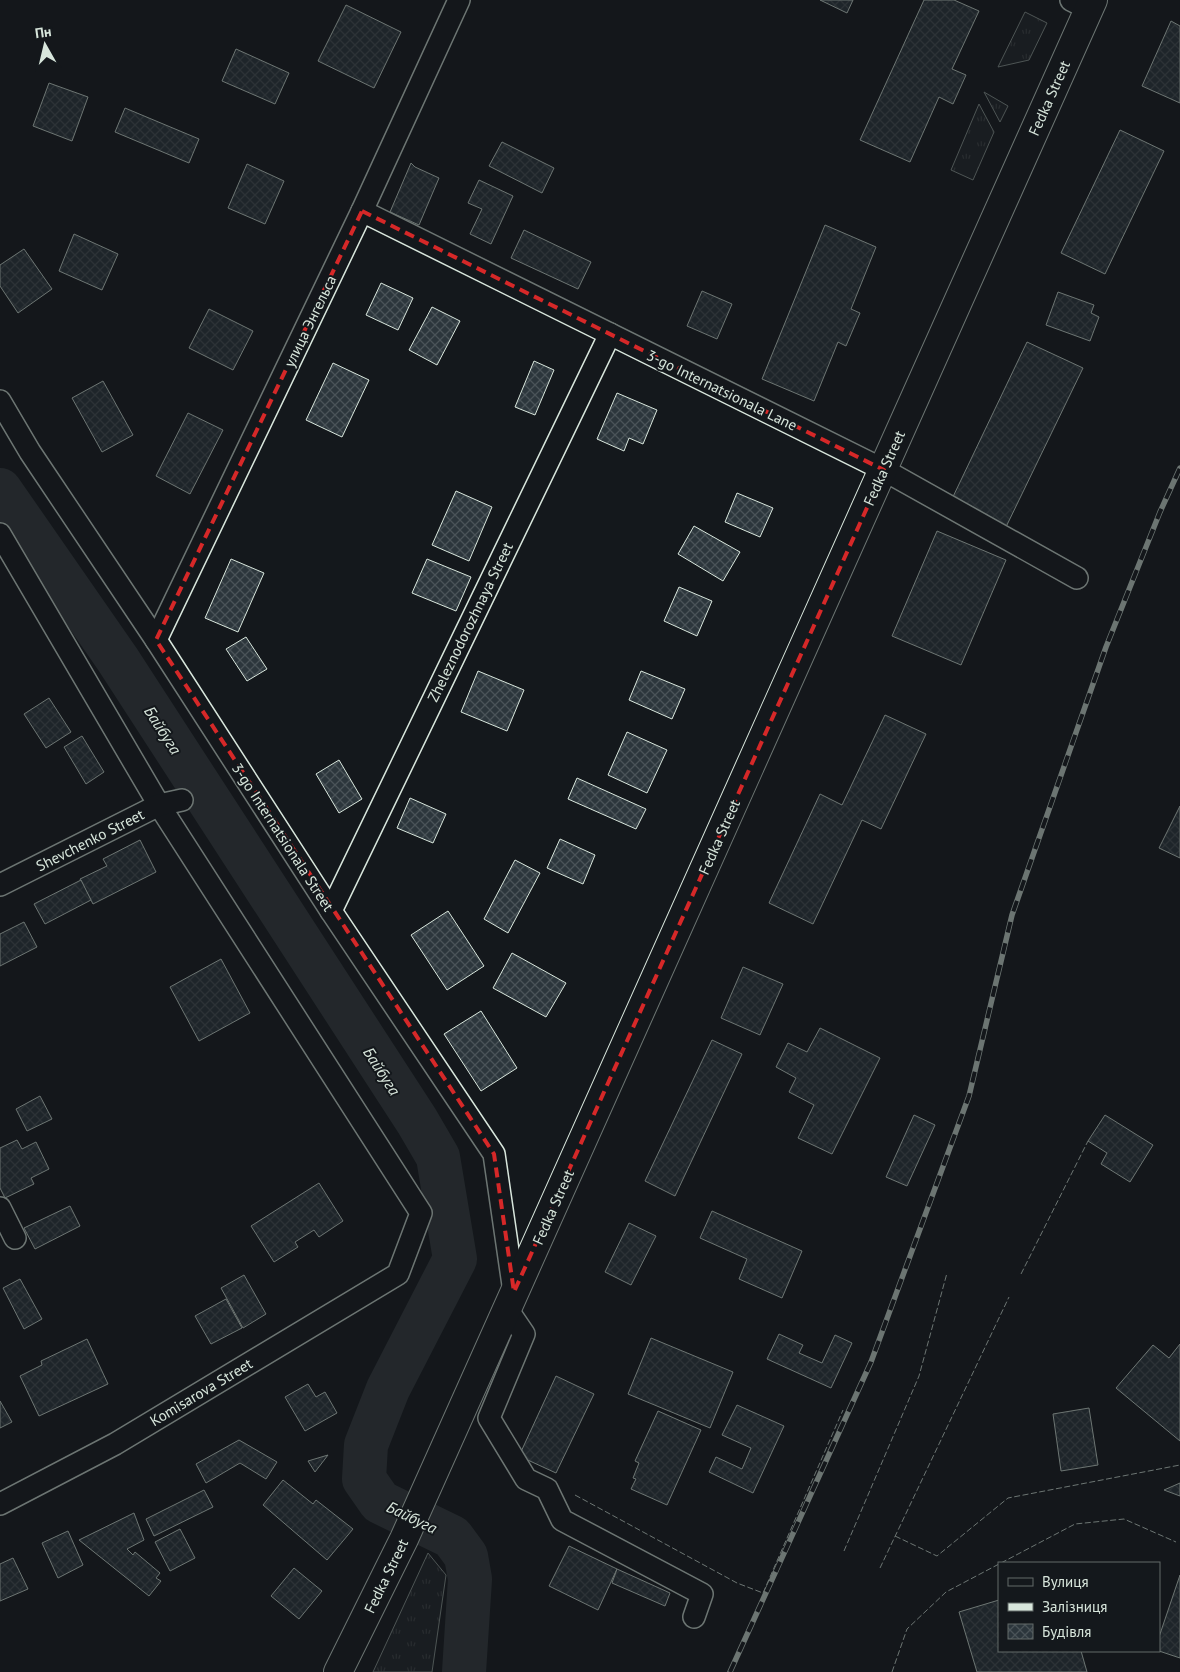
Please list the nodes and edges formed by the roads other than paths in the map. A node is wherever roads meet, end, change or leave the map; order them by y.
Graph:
1 (459, 0) edge
2 (1084, 3) edge
3 (362, 211) junction
4 (610, 334) junction
5 (0, 401) edge
6 (884, 470) junction
7 (0, 534) edge
8 (1078, 578) dead end
9 (156, 640) junction
10 (182, 800) dead end
11 (159, 805) junction
12 (0, 885) edge
13 (331, 911) junction
14 (0, 1208) edge
15 (15, 1238) dead end
16 (510, 1300) junction
17 (0, 1504) edge
18 (694, 1618) dead end
19 (338, 1672) edge

1 - 3 street, улица Энгельса
2 - 6 main road, Fedka Street
3 - 4 street, 3-go Internatsionala Lane
3 - 9 street, улица Энгельса
4 - 6 street, 3-go Internatsionala Lane
4 - 13 street, Zheleznodorozhnaya Street
5 - 9 street, 3-go Internatsionala Street
6 - 8 street, 3-go Internatsionala Lane
6 - 16 main road, Fedka Street
7 - 11 street
9 - 13 street, 3-go Internatsionala Street
10 - 11 street, Shevchenko Street
11 - 12 street, Shevchenko Street
11 - 17 street, Komisarova Street
13 - 16 street, 3-go Internatsionala Street
14 - 15 street
16 - 18 street
16 - 19 main road, Fedka Street

